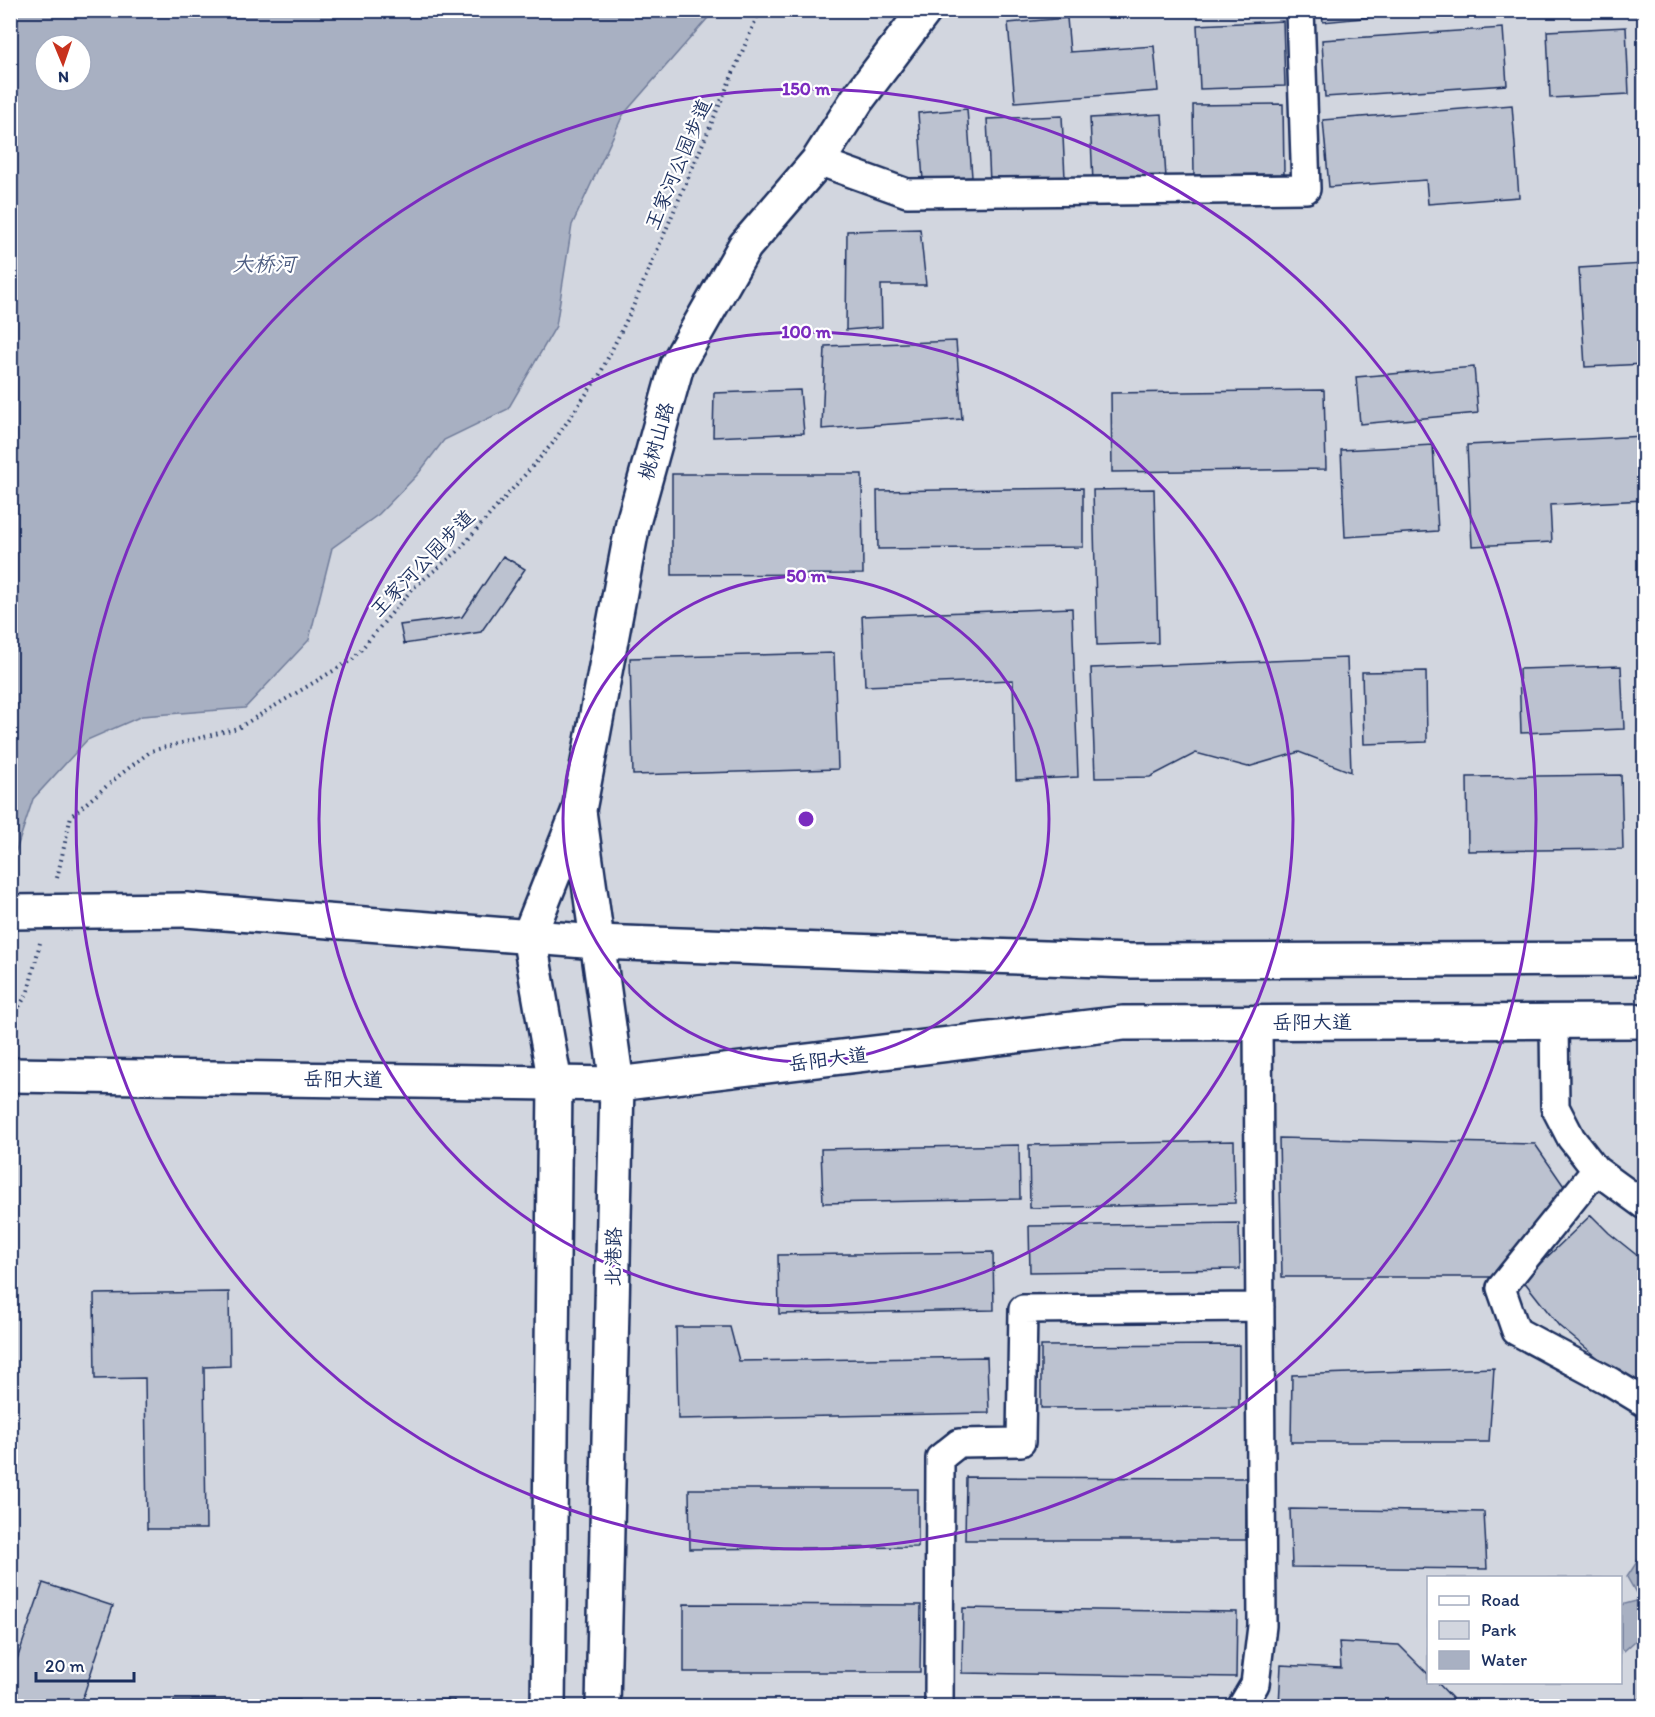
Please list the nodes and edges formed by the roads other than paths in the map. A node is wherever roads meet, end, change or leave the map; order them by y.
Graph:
1 (926, 10) edge
2 (1300, 10) edge
3 (818, 161) junction
4 (579, 810) junction
5 (10, 912) edge
6 (529, 936) junction
7 (597, 942) junction
8 (1644, 959) edge
9 (1554, 1021) junction
10 (1644, 1021) edge
11 (1258, 1022) junction
12 (10, 1075) edge
13 (555, 1083) junction
14 (617, 1084) junction
15 (1596, 1170) junction
16 (1644, 1205) edge
17 (1260, 1307) junction
18 (1644, 1402) edge
19 (548, 1707) edge
20 (603, 1707) edge
21 (939, 1707) edge
22 (1242, 1707) edge

1 - 3 main road, 桃树山路
2 - 3 street
3 - 4 main road, 桃树山路
4 - 6 main road, 桃树山路
4 - 7 main road, 北港路
5 - 6 main road, bridge
6 - 7 main road
6 - 13 main road
7 - 8 main road
7 - 14 main road, 北港路
9 - 10 main road, 岳阳大道
9 - 11 main road, 岳阳大道
9 - 15 street
11 - 14 main road, 岳阳大道
11 - 17 street
12 - 13 main road, 岳阳大道
13 - 14 main road, 岳阳大道
13 - 19 main road
14 - 20 main road, 北港路
15 - 16 street
15 - 18 street
17 - 21 street
17 - 22 street

